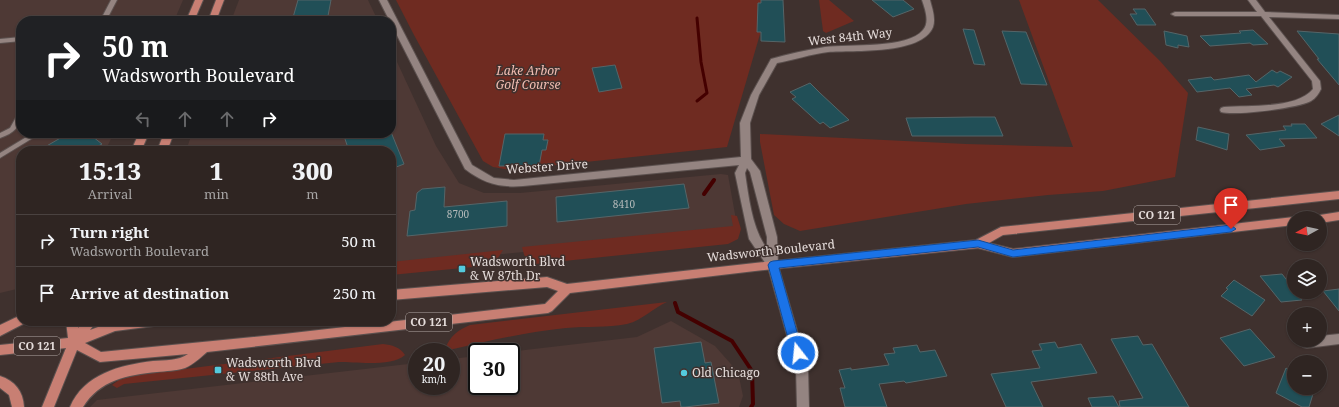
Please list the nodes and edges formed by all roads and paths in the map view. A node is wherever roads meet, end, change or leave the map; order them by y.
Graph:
1 (114, 0) edge
2 (199, 0) edge
3 (220, 0) edge
4 (383, 0) edge
5 (926, 0) edge
6 (1252, 0) edge
7 (1175, 14) dead end
8 (1263, 14) junction
9 (106, 16) edge
10 (192, 16) edge
11 (214, 16) edge
12 (391, 16) edge
13 (1339, 17) edge
14 (396, 26) edge
15 (16, 39) edge
16 (0, 41) edge
17 (1224, 110) dead end
18 (16, 123) edge
19 (0, 136) edge
20 (31, 138) edge
21 (19, 146) edge
22 (16, 147) edge
23 (0, 156) edge
24 (746, 160) junction
25 (1339, 195) edge
26 (1339, 216) edge
27 (1327, 218) edge
28 (1287, 223) edge
29 (978, 244) junction
30 (773, 265) junction
31 (567, 289) junction
32 (396, 295) edge
33 (16, 323) edge
34 (72, 326) edge
35 (87, 326) edge
36 (114, 326) edge
37 (395, 326) edge
38 (396, 326) edge
39 (0, 331) edge
40 (1339, 339) edge
41 (1327, 340) edge
42 (74, 342) junction
43 (204, 346) junction
44 (0, 350) edge
45 (0, 382) edge
46 (18, 407) edge
47 (48, 407) edge
48 (76, 407) edge
49 (803, 407) edge

1 - 9 lane
2 - 10 main road
3 - 11 main road
4 - 12 street, Webster Drive
5 - 24 street, West 84th Way
6 - 8 street
7 - 8 street
8 - 13 street
8 - 17 street
14 - 24 street, Webster Drive
15 - 16 lane
18 - 19 lane
20 - 21 lane
22 - 23 lane
24 - 30 street, West 84th Way
24 - 30 street, West 84th Way
25 - 29 main road, Wadsworth Boulevard / CO 121
26 - 27 main road
28 - 29 main road, Wadsworth Boulevard / CO 121
29 - 30 main road, Wadsworth Boulevard / CO 121
30 - 31 main road, Wadsworth Boulevard / CO 121
30 - 49 street
31 - 32 main road, Wadsworth Boulevard / CO 121
31 - 38 main road, CO 121
33 - 39 main road
34 - 42 main road
35 - 42 main road
36 - 42 main road, CO 121
37 - 43 main road, CO 121
40 - 41 street
42 - 43 main road, CO 121
42 - 44 main road, CO 121
42 - 47 main road
43 - 48 main road
45 - 46 main road

